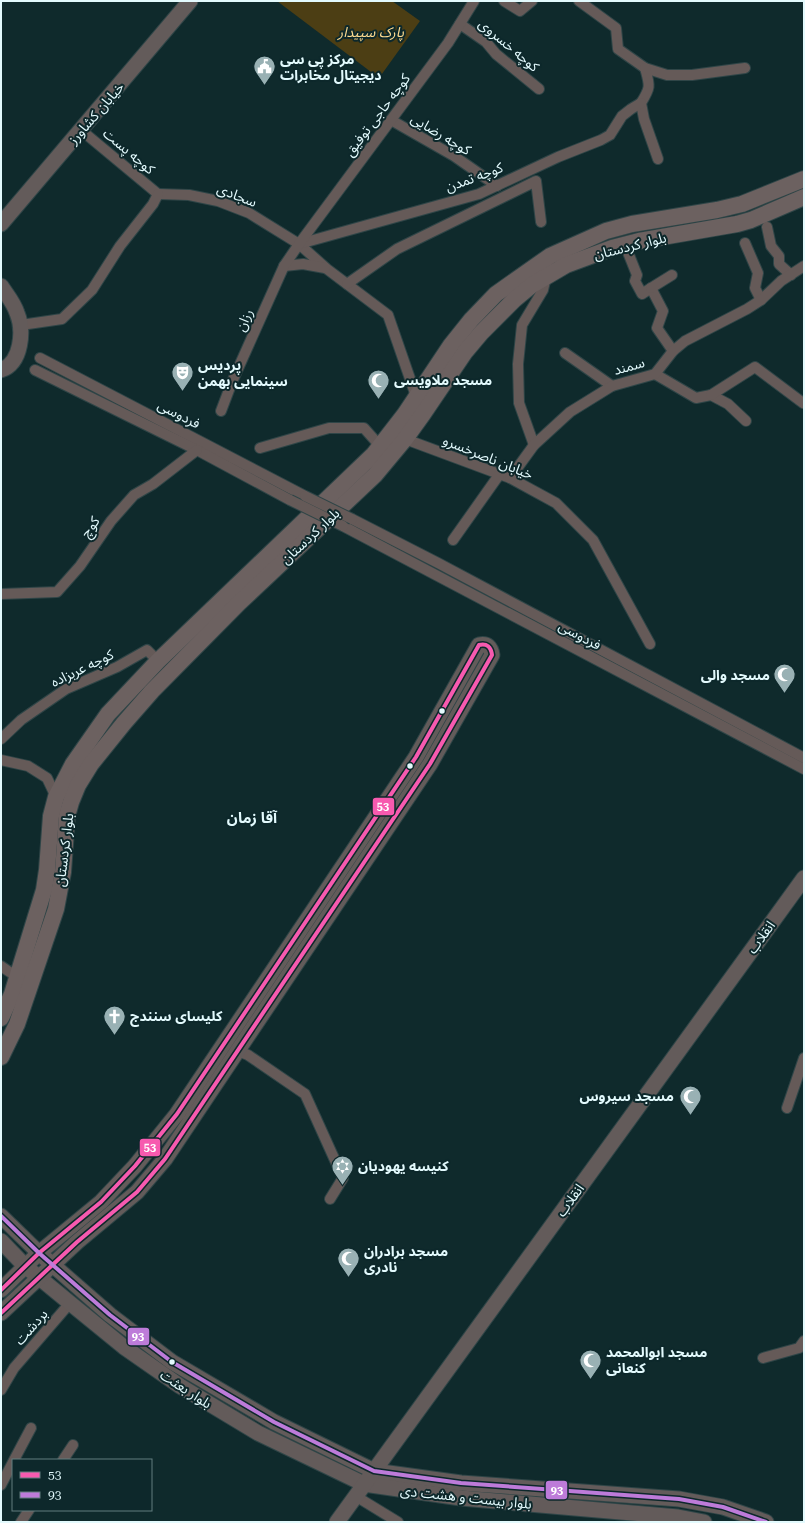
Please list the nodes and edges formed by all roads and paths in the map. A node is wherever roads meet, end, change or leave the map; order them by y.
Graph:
1 (190, 1) edge
2 (474, 1) edge
3 (504, 1) edge
4 (532, 1) edge
5 (579, 1) edge
6 (460, 24) junction
7 (645, 68) junction
8 (745, 68) dead end
9 (539, 89) dead end
10 (641, 103) junction
11 (391, 120) junction
12 (81, 130) junction
13 (658, 159) dead end
14 (804, 179) edge
15 (497, 186) junction
16 (158, 194) junction
17 (804, 197) edge
18 (542, 222) dead end
19 (1, 224) edge
20 (767, 227) dead end
21 (746, 243) dead end
22 (299, 244) junction
23 (625, 245) junction
24 (284, 266) junction
25 (804, 266) edge
26 (327, 269) junction
27 (672, 275) dead end
28 (791, 275) junction
29 (546, 277) junction
30 (347, 284) junction
31 (1, 286) edge
32 (646, 291) junction
33 (761, 300) junction
34 (21, 325) junction
35 (674, 351) junction
36 (565, 353) dead end
37 (40, 358) dead end
38 (1, 370) edge
39 (35, 370) dead end
40 (655, 374) junction
41 (612, 386) junction
42 (711, 394) junction
43 (416, 396) junction
44 (804, 402) edge
45 (221, 411) dead end
46 (746, 421) dead end
47 (405, 439) junction
48 (534, 445) junction
49 (380, 446) junction
50 (260, 448) dead end
51 (197, 450) junction
52 (499, 475) junction
53 (510, 478) junction
54 (453, 540) dead end
55 (1, 594) edge
56 (650, 644) dead end
57 (158, 661) junction
58 (1, 740) edge
59 (416, 756) junction
60 (804, 758) edge
61 (1, 760) edge
62 (430, 764) junction
63 (804, 769) edge
64 (56, 797) junction
65 (804, 878) edge
66 (804, 892) edge
67 (1, 966) edge
68 (17, 977) junction
69 (1, 1018) edge
70 (223, 1044) junction
71 (238, 1051) junction
72 (1, 1057) edge
73 (804, 1058) edge
74 (787, 1108) dead end
75 (330, 1199) dead end
76 (1, 1216) edge
77 (1, 1241) edge
78 (39, 1253) junction
79 (53, 1265) junction
80 (25, 1266) junction
81 (39, 1278) junction
82 (1, 1290) edge
83 (70, 1303) junction
84 (1, 1313) edge
85 (804, 1342) edge
86 (763, 1358) dead end
87 (1, 1390) edge
88 (31, 1428) dead end
89 (73, 1445) dead end
90 (14, 1459) edge
91 (64, 1459) edge
92 (12, 1463) edge
93 (378, 1471) junction
94 (1, 1485) edge
95 (368, 1485) junction
96 (593, 1492) junction
97 (362, 1500) junction
98 (591, 1509) junction
99 (28, 1511) edge
100 (21, 1522) edge
101 (337, 1522) edge
102 (346, 1522) edge
103 (398, 1522) edge
104 (704, 1522) edge
105 (766, 1522) edge

1 - 12 main road, خیابان کشاورز
2 - 6 street, کوچه حاجی توفیق
3 - 4 street
5 - 7 street
6 - 9 street, کوچه خسروی
6 - 11 street, کوچه حاجی توفیق
7 - 8 street
7 - 10 street
10 - 13 street
10 - 15 street, کوچه تمدن
11 - 15 street, کوچه رضایی
11 - 22 street, کوچه حاجی توفیق
12 - 16 street, کوچه پست
12 - 19 main road, خیابان کشاورز
14 - 43 main road, بلوار کردستان
15 - 22 street, کوچه تمدن
16 - 22 street, سجادی
16 - 34 street
17 - 23 main road, بلوار کردستان
18 - 30 street, کوچه تمدن
20 - 28 street
21 - 33 street
22 - 24 street, رزان
22 - 26 street, سجادی
23 - 29 main road, بلوار کردستان
23 - 32 street
24 - 26 street
24 - 45 street, رزان
25 - 28 street, سمند
26 - 30 street, سجادی
27 - 32 street
28 - 33 street, سمند
29 - 47 main road, بلوار کردستان
29 - 48 street
30 - 43 street, سجادی
31 - 34 main road
32 - 35 street
33 - 35 street, سمند
34 - 38 main road
35 - 40 street, سمند
36 - 41 street
37 - 60 street, فردوسی, bridge
39 - 51 street, فردوسی
40 - 41 street, سمند
40 - 42 street
41 - 48 street, سمند
42 - 44 street
42 - 46 street
43 - 49 main road, بلوار کردستان
47 - 52 street, خیابان ناصرخسرو
47 - 72 main road, بلوار کردستان
48 - 53 street, سمند
49 - 50 street
49 - 57 main road, بلوار کردستان
51 - 55 street, کوچ
51 - 63 street, فردوسی, bridge
52 - 53 street, خیابان ناصرخسرو
52 - 54 street
53 - 56 street, خیابان ناصرخسرو
57 - 58 street, کوچه عربزاده
57 - 64 main road, بلوار کردستان
59 - 62 main road
59 - 62 main road
59 - 70 main road
61 - 64 street
62 - 71 main road
64 - 68 main road, بلوار کردستان
65 - 93 main road, انقلاب
66 - 93 main road, انقلاب
67 - 68 street
68 - 69 main road, بلوار کردستان
70 - 71 main road
70 - 78 main road
71 - 75 street
71 - 79 main road
73 - 74 street
76 - 78 main road, بلوار بعثت
77 - 80 main road, بلوار بعثت
78 - 79 main road, بلوار بعثت
78 - 80 main road
79 - 81 main road
79 - 93 main road, بلوار بعثت
80 - 81 main road, بلوار بعثت
80 - 82 main road
81 - 83 main road, بلوار بعثت
81 - 84 main road
83 - 87 street, بردشت
83 - 95 main road, بلوار بعثت
85 - 86 street
88 - 90 street
89 - 91 street
92 - 94 street
93 - 95 main road, انقلاب
93 - 96 main road, بلوار بیست و هشت دی
95 - 97 main road, انقلاب
95 - 98 main road, بلوار بیست و هشت دی
95 - 101 main road, انقلاب
96 - 98 main road
96 - 105 main road, بلوار بیست و هشت دی
97 - 102 main road, انقلاب
97 - 103 street
98 - 104 main road, بلوار بیست و هشت دی
99 - 100 street

